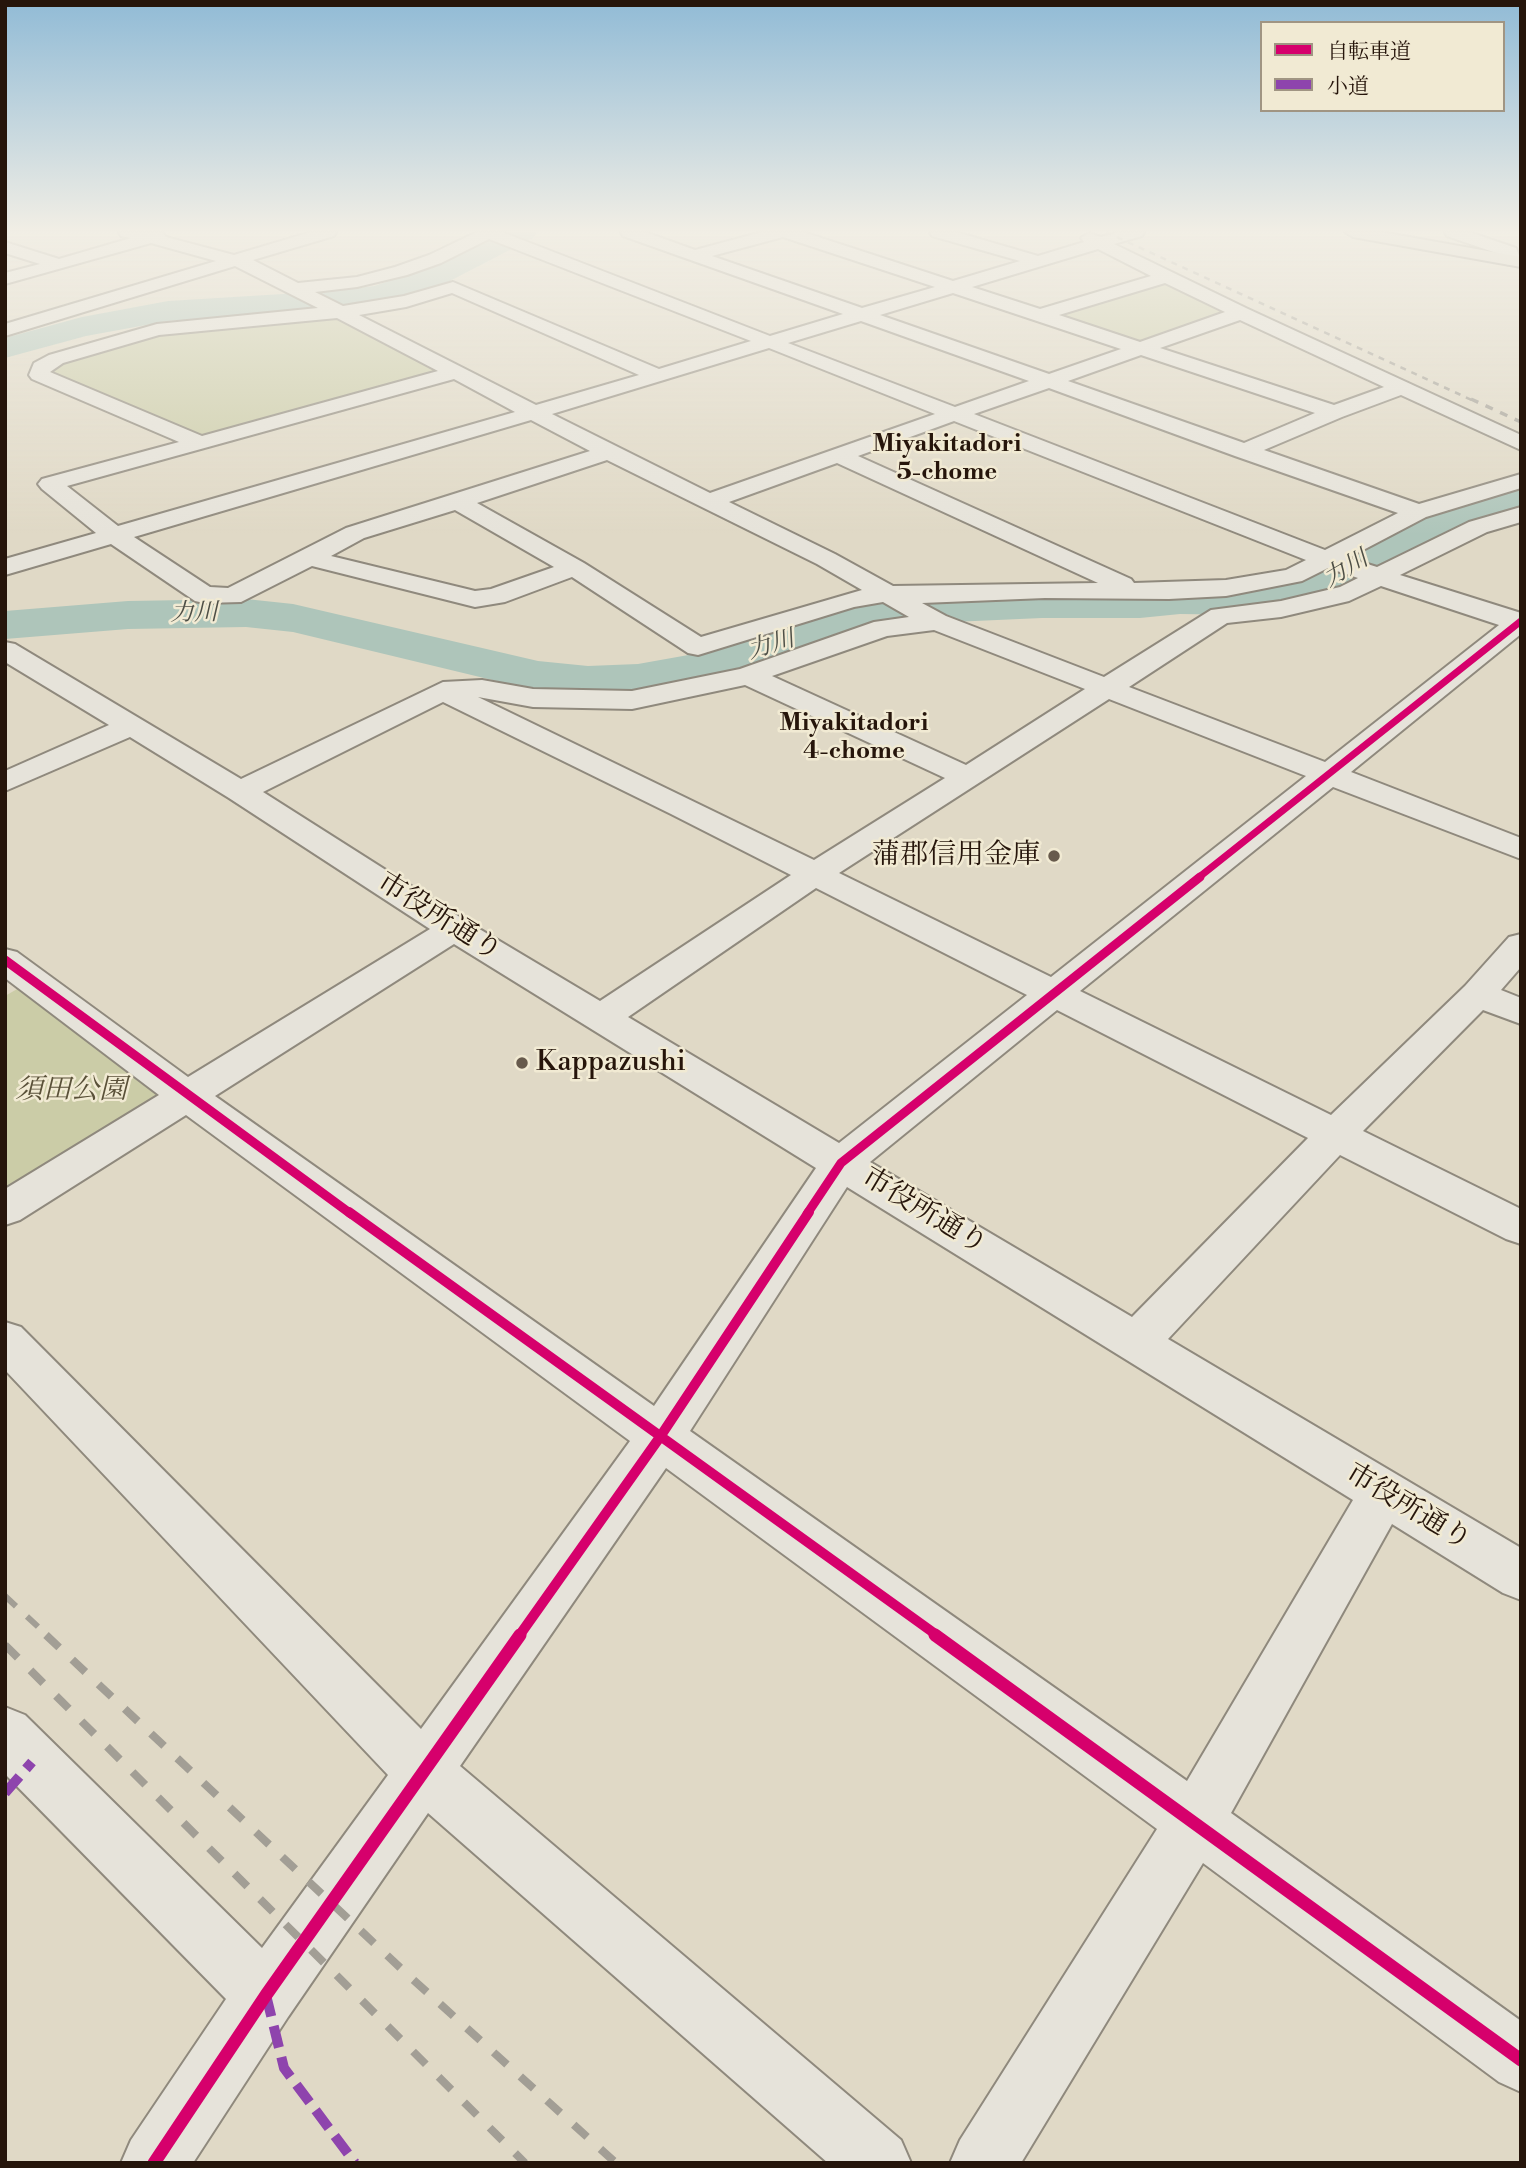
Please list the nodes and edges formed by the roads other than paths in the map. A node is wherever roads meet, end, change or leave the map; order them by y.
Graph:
1 (146, 333) edge
2 (382, 333) edge
3 (560, 333) edge
4 (746, 333) edge
5 (799, 333) edge
6 (912, 333) edge
7 (1095, 333) edge
8 (1186, 333) edge
9 (1284, 333) edge
10 (769, 342) junction
11 (1143, 349) junction
12 (458, 372) junction
13 (657, 375) junction
14 (1050, 382) junction
15 (1401, 388) junction
16 (1335, 412) junction
17 (533, 413) junction
18 (955, 414) junction
19 (198, 442) junction
20 (1521, 443) edge
21 (1244, 451) junction
22 (609, 452) junction
23 (837, 455) junction
24 (1521, 481) edge
25 (709, 501) junction
26 (457, 502) junction
27 (1418, 512) junction
28 (1521, 514) edge
29 (114, 535) junction
30 (309, 558) junction
31 (1324, 558) junction
32 (5, 567) edge
33 (575, 568) junction
34 (1375, 576) junction
35 (1135, 590) junction
36 (892, 597) junction
37 (933, 621) junction
38 (1520, 623) edge
39 (5, 650) edge
40 (748, 676) junction
41 (1105, 690) junction
42 (443, 691) junction
43 (131, 726) junction
44 (1327, 774) junction
45 (968, 777) junction
46 (5, 782) edge
47 (240, 791) junction
48 (1521, 849) edge
49 (813, 875) junction
50 (454, 929) junction
51 (1521, 945) edge
52 (5, 960) edge
53 (1054, 994) junction
54 (1478, 994) junction
55 (1521, 1012) edge
56 (601, 1018) junction
57 (186, 1095) junction
58 (1336, 1134) junction
59 (841, 1163) junction
60 (5, 1209) edge
61 (1521, 1228) edge
62 (5, 1340) edge
63 (1137, 1342) junction
64 (660, 1437) junction
65 (1384, 1493) junction
66 (1521, 1576) edge
67 (5, 1734) edge
68 (424, 1772) junction
69 (1195, 1822) junction
70 (266, 1995) junction
71 (1521, 2060) edge
72 (154, 2163) edge
73 (878, 2163) edge
74 (983, 2163) edge

1 - 19 street
2 - 12 street
3 - 13 street
4 - 10 street
5 - 10 street
6 - 14 street
7 - 11 street
8 - 11 street
9 - 15 street
10 - 13 street
10 - 18 street
11 - 14 street
11 - 16 street
12 - 17 street
12 - 19 street
13 - 17 street
14 - 18 street
14 - 21 street
15 - 16 street
15 - 20 street
16 - 21 street
17 - 22 street
17 - 29 street
18 - 23 street
18 - 31 street
19 - 29 street
21 - 27 street
22 - 25 street
22 - 26 street
23 - 25 street
23 - 35 street
24 - 27 street
25 - 36 street
26 - 30 street
26 - 33 street
27 - 31 street
28 - 34 street
29 - 30 street
29 - 32 street
30 - 33 street
31 - 34 street
31 - 35 street
33 - 36 street
34 - 38 street
34 - 41 street
35 - 36 street
36 - 37 street
37 - 40 street
37 - 41 street
38 - 44 street
39 - 43 street, 市役所通り
40 - 42 street
40 - 45 street
41 - 44 street
41 - 45 street
42 - 47 street
42 - 49 street
43 - 46 street
43 - 47 street, 市役所通り
44 - 48 street
44 - 53 street
45 - 49 street
47 - 50 street, 市役所通り
49 - 53 street
49 - 56 street
50 - 56 street, 市役所通り
50 - 57 street
51 - 54 street
52 - 57 street
53 - 58 street
53 - 59 street
54 - 55 street
54 - 58 street
56 - 59 street, 市役所通り
57 - 60 street
57 - 64 street
58 - 61 street
58 - 63 street
59 - 63 street, 市役所通り
59 - 64 street
62 - 68 street
63 - 65 street, 市役所通り
64 - 68 street
64 - 69 street
65 - 66 street, 市役所通り
65 - 69 street
67 - 70 street
68 - 70 street
68 - 73 street
69 - 71 street
69 - 74 street
70 - 72 street

